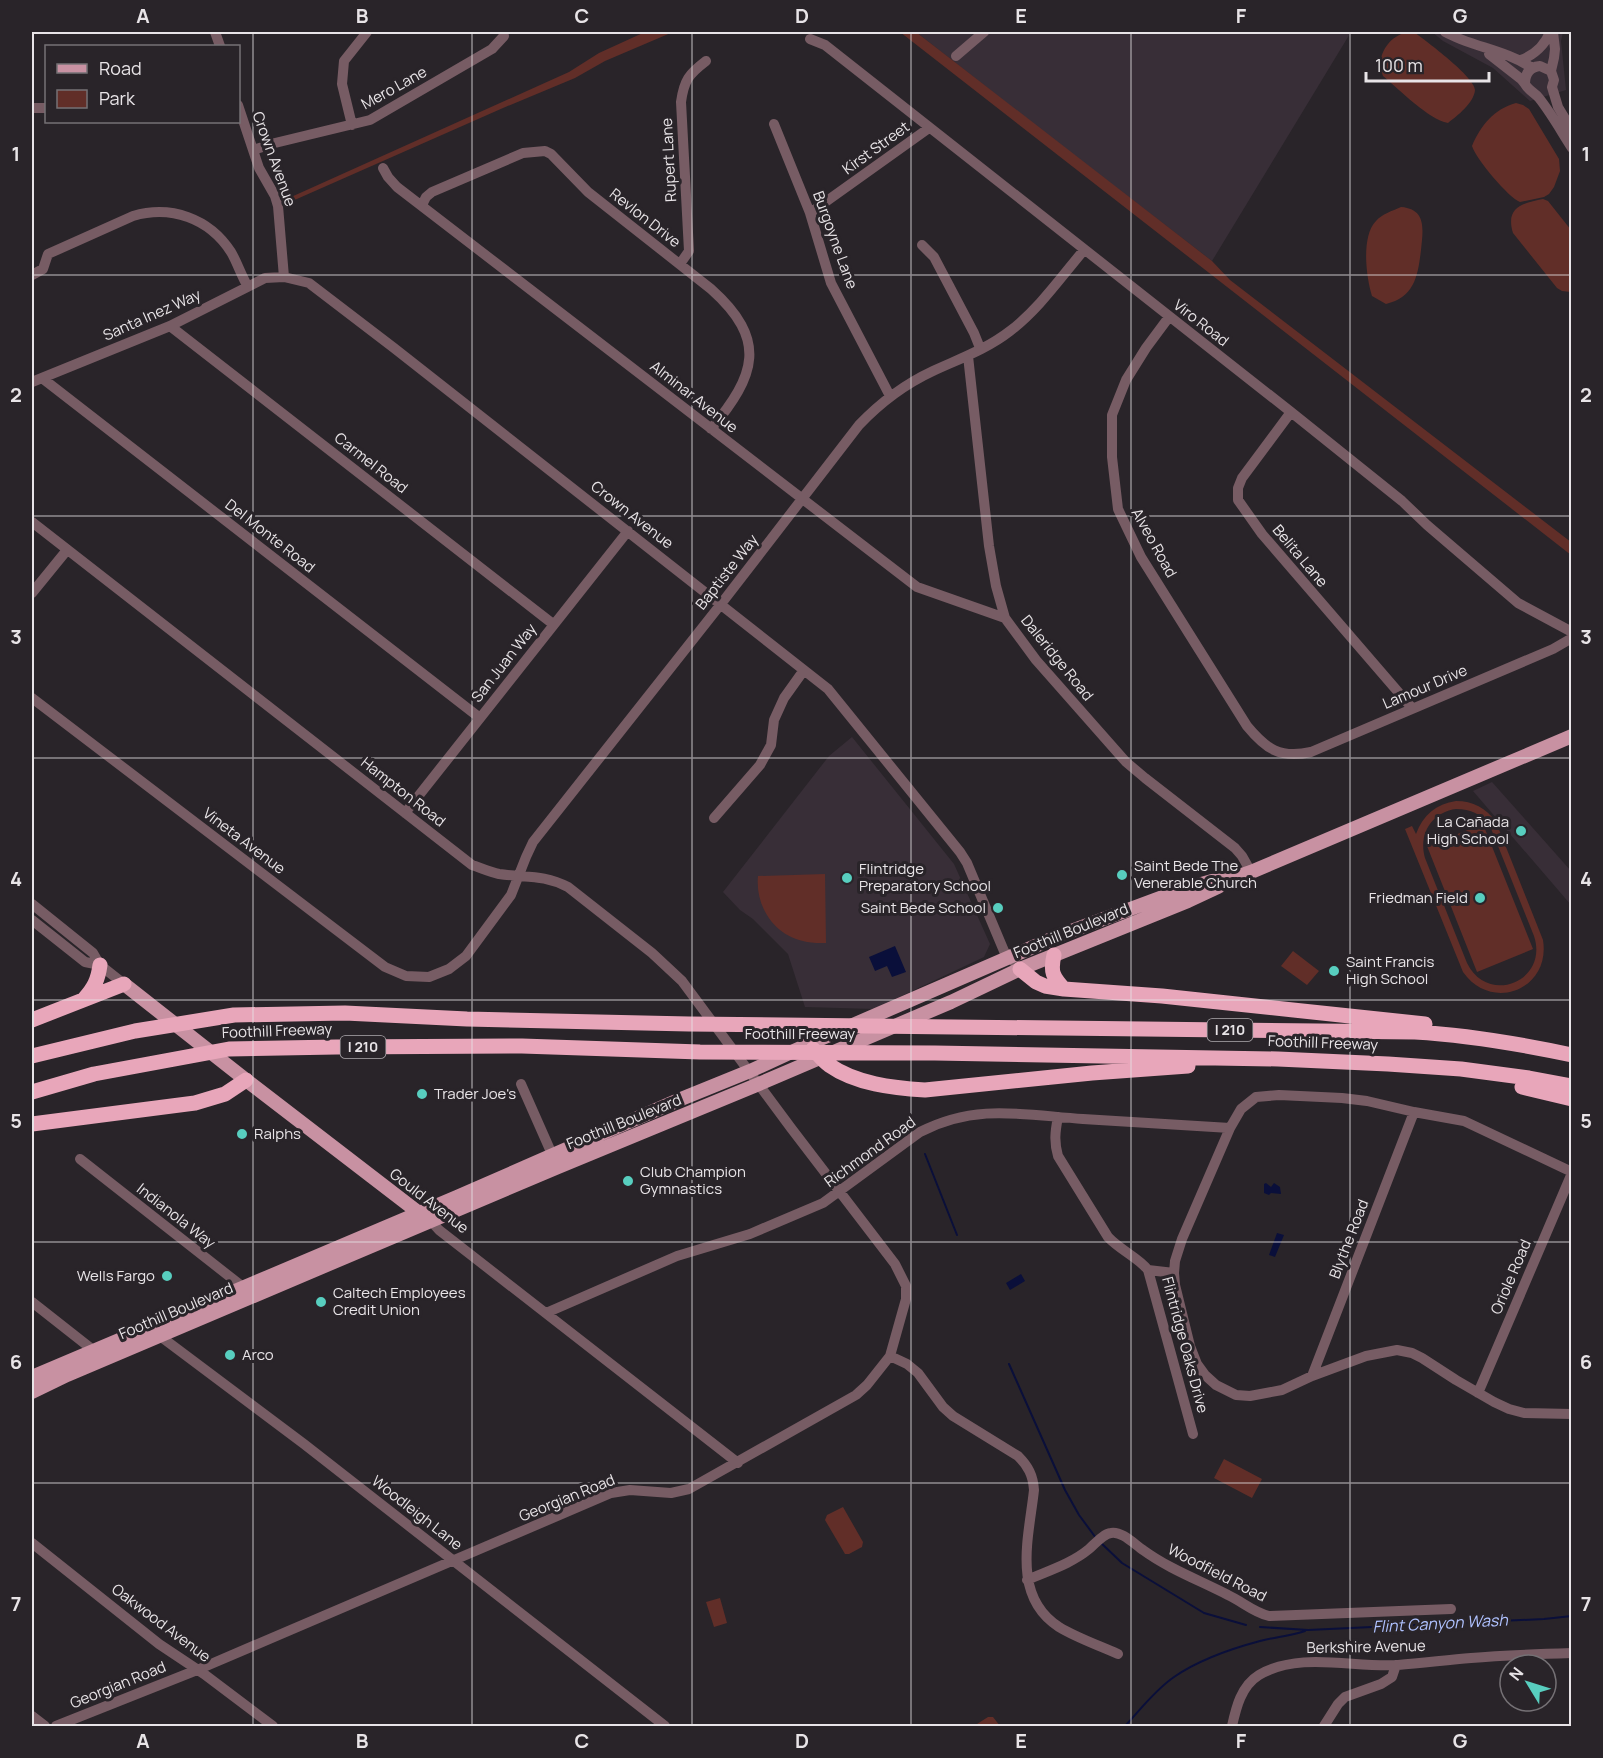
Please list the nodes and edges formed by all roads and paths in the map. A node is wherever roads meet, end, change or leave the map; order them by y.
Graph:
1 (367, 32) edge
2 (984, 32) edge
3 (1445, 32) edge
4 (1550, 34) edge
5 (504, 36) dead end
6 (810, 39) dead end
7 (1479, 47) junction
8 (956, 56) dead end
9 (1521, 60) junction
10 (706, 61) dead end
11 (1534, 67) junction
12 (1551, 71) junction
13 (1525, 84) junction
14 (1552, 87) junction
15 (1537, 95) junction
16 (240, 111) edge
17 (774, 124) dead end
18 (352, 125) junction
19 (929, 129) junction
20 (1572, 130) edge
21 (1572, 148) edge
22 (253, 150) junction
23 (383, 168) dead end
24 (422, 205) junction
25 (810, 213) junction
26 (922, 245) dead end
27 (1084, 250) junction
28 (680, 264) junction
29 (32, 275) edge
30 (284, 277) junction
31 (247, 285) junction
32 (1169, 316) junction
33 (170, 326) junction
34 (980, 348) junction
35 (968, 356) junction
36 (37, 380) edge
37 (890, 396) junction
38 (1291, 412) junction
39 (711, 429) junction
40 (802, 499) junction
41 (32, 522) edge
42 (628, 531) junction
43 (67, 550) junction
44 (32, 593) edge
45 (721, 604) junction
46 (1005, 618) junction
47 (553, 624) junction
48 (1572, 632) edge
49 (1572, 638) edge
50 (804, 670) junction
51 (32, 698) edge
52 (1412, 708) junction
53 (480, 718) junction
54 (1572, 736) edge
55 (1287, 754) joint
56 (405, 813) junction
57 (714, 818) dead end
58 (1251, 872) junction
59 (520, 875) junction
60 (1227, 880) junction
61 (32, 904) edge
62 (32, 920) edge
63 (1054, 955) junction
64 (1015, 963) junction
65 (100, 965) junction
66 (449, 969) joint
67 (124, 984) junction
68 (1064, 989) junction
69 (82, 1001) junction
70 (32, 1020) edge
71 (1504, 1042) junction
72 (809, 1044) junction
73 (1572, 1055) edge
74 (32, 1056) edge
75 (820, 1057) junction
76 (1278, 1059) junction
77 (1461, 1069) junction
78 (750, 1071) junction
79 (242, 1076) junction
80 (521, 1084) dead end
81 (759, 1084) junction
82 (1572, 1086) edge
83 (32, 1092) edge
84 (1572, 1099) edge
85 (1414, 1112) junction
86 (1058, 1117) junction
87 (32, 1124) edge
88 (1230, 1128) junction
89 (80, 1159) dead end
90 (555, 1161) junction
91 (1572, 1173) edge
92 (840, 1192) junction
93 (418, 1212) junction
94 (431, 1221) junction
95 (1148, 1270) junction
96 (1174, 1273) junction
97 (242, 1287) junction
98 (256, 1296) junction
99 (32, 1302) edge
100 (546, 1313) junction
101 (156, 1331) junction
102 (97, 1356) junction
103 (890, 1356) junction
104 (1312, 1376) junction
105 (32, 1377) edge
106 (32, 1392) edge
107 (1478, 1393) junction
108 (1572, 1414) edge
109 (1193, 1434) dead end
110 (738, 1463) junction
111 (32, 1543) edge
112 (454, 1561) junction
113 (1027, 1580) junction
114 (1451, 1609) dead end
115 (1572, 1653) edge
116 (1118, 1654) dead end
117 (1396, 1665) junction
118 (197, 1670) junction
119 (32, 1716) edge
120 (45, 1726) edge
121 (56, 1726) edge
122 (273, 1726) edge
123 (665, 1726) edge
124 (1232, 1726) edge
125 (1324, 1726) edge

1 - 18 street
2 - 8 street
3 - 7 street
4 - 9 street
4 - 11 street
4 - 12 street
5 - 18 street, Mero Lane
6 - 19 street, Viro Road
7 - 9 street
7 - 13 street
9 - 11 street
10 - 28 street, Rupert Lane
11 - 12 street
11 - 13 street
12 - 14 street
13 - 15 street
14 - 15 street
14 - 20 street
15 - 21 street
16 - 22 street, Crown Avenue
17 - 25 street, Burgoyne Lane
18 - 22 street, Mero Lane
19 - 25 street, Kirst Street
19 - 27 street, Viro Road
22 - 30 street, Crown Avenue
23 - 24 street, Alminar Avenue
24 - 28 street, Revlon Drive
24 - 39 street, Alminar Avenue
25 - 37 street, Burgoyne Lane
26 - 34 street
27 - 32 street, Viro Road
27 - 34 street, Baptiste Way
28 - 39 street, Revlon Drive
29 - 31 street
30 - 31 street, Santa Inez Way
30 - 42 street, Crown Avenue
31 - 33 street, Santa Inez Way
32 - 38 street, Viro Road
32 - 55 street, Alveo Road
33 - 36 street, Santa Inez Way
33 - 47 street, Carmel Road
34 - 35 street, Baptiste Way
35 - 37 street, Baptiste Way
35 - 46 street, Daleridge Road
36 - 53 street, Del Monte Road
37 - 40 street, Baptiste Way
38 - 48 street, Viro Road
38 - 52 street, Belita Lane
39 - 40 street, Alminar Avenue
40 - 45 street, Baptiste Way
40 - 46 street, Alminar Avenue
41 - 43 street, Hampton Road
42 - 45 street, Crown Avenue
42 - 47 street, San Juan Way
43 - 44 street
43 - 56 street, Hampton Road
45 - 50 street, Crown Avenue
45 - 59 street, Baptiste Way
46 - 58 street, Daleridge Road
47 - 53 street, San Juan Way
49 - 52 street, Lamour Drive
50 - 57 street
50 - 64 street, Crown Avenue
51 - 66 street, Vineta Avenue
52 - 55 street, Lamour Drive
53 - 56 street, San Juan Way
54 - 58 main road, Foothill Boulevard
56 - 59 street, Hampton Road
58 - 60 main road, Foothill Boulevard
59 - 66 street, Baptiste Way
59 - 78 street, Hampton Road
60 - 63 main road, Foothill Boulevard
60 - 64 main road, Foothill Boulevard
61 - 65 street, Gould Avenue
62 - 65 street, Gould Avenue
63 - 64 main road, Foothill Boulevard
63 - 68 highway
64 - 68 highway
64 - 72 main road, Foothill Boulevard
64 - 75 main road, Foothill Boulevard
65 - 67 street, Gould Avenue
65 - 69 highway
67 - 69 highway
67 - 79 main road, Gould Avenue
68 - 71 highway
69 - 70 highway
71 - 73 highway, Foothill Freeway / I 210
71 - 74 highway, Foothill Freeway / I 210
72 - 75 highway
72 - 78 main road, Foothill Boulevard
75 - 76 highway
75 - 81 main road, Foothill Boulevard
76 - 77 highway, Foothill Freeway / I 210
76 - 83 highway, Foothill Freeway / I 210
77 - 82 highway, Foothill Freeway / I 210
77 - 84 highway
78 - 81 street, Georgian Road
78 - 90 main road, Foothill Boulevard
79 - 87 highway
79 - 93 main road, Gould Avenue
80 - 90 street
81 - 90 main road, Foothill Boulevard
81 - 92 street, Georgian Road
85 - 88 street
85 - 91 street
85 - 104 street, Blythe Road
86 - 88 street, Richmond Road
86 - 92 street, Richmond Road
86 - 95 street, Flintridge Oaks Drive
88 - 96 street
89 - 97 street, Indianola Way
90 - 93 main road, Foothill Boulevard
90 - 94 main road, Foothill Boulevard
91 - 107 street, Oriole Road
92 - 100 street, Richmond Road
92 - 103 street, Georgian Road
93 - 94 main road, Gould Avenue
93 - 97 main road, Foothill Boulevard
94 - 98 main road, Foothill Boulevard
94 - 100 street, Gould Avenue
95 - 96 street
95 - 109 street, Flintridge Oaks Drive
96 - 104 street
97 - 98 street, Indianola Way
97 - 101 main road, Foothill Boulevard
98 - 101 main road, Foothill Boulevard
99 - 102 street
100 - 110 street, Gould Avenue
101 - 102 main road, Foothill Boulevard
101 - 112 street, Woodleigh Lane
102 - 105 main road, Foothill Boulevard
102 - 106 main road, Foothill Boulevard
103 - 110 street, Georgian Road
103 - 113 street
104 - 107 street
107 - 108 street
110 - 112 street, Georgian Road
111 - 118 street, Oakwood Avenue
112 - 118 street, Georgian Road
112 - 123 street, Woodleigh Lane
113 - 114 street, Woodfield Road
113 - 116 street
115 - 117 street, Berkshire Avenue
117 - 124 street, Berkshire Avenue
117 - 125 street
118 - 121 street, Georgian Road
118 - 122 street, Oakwood Avenue
119 - 120 street

